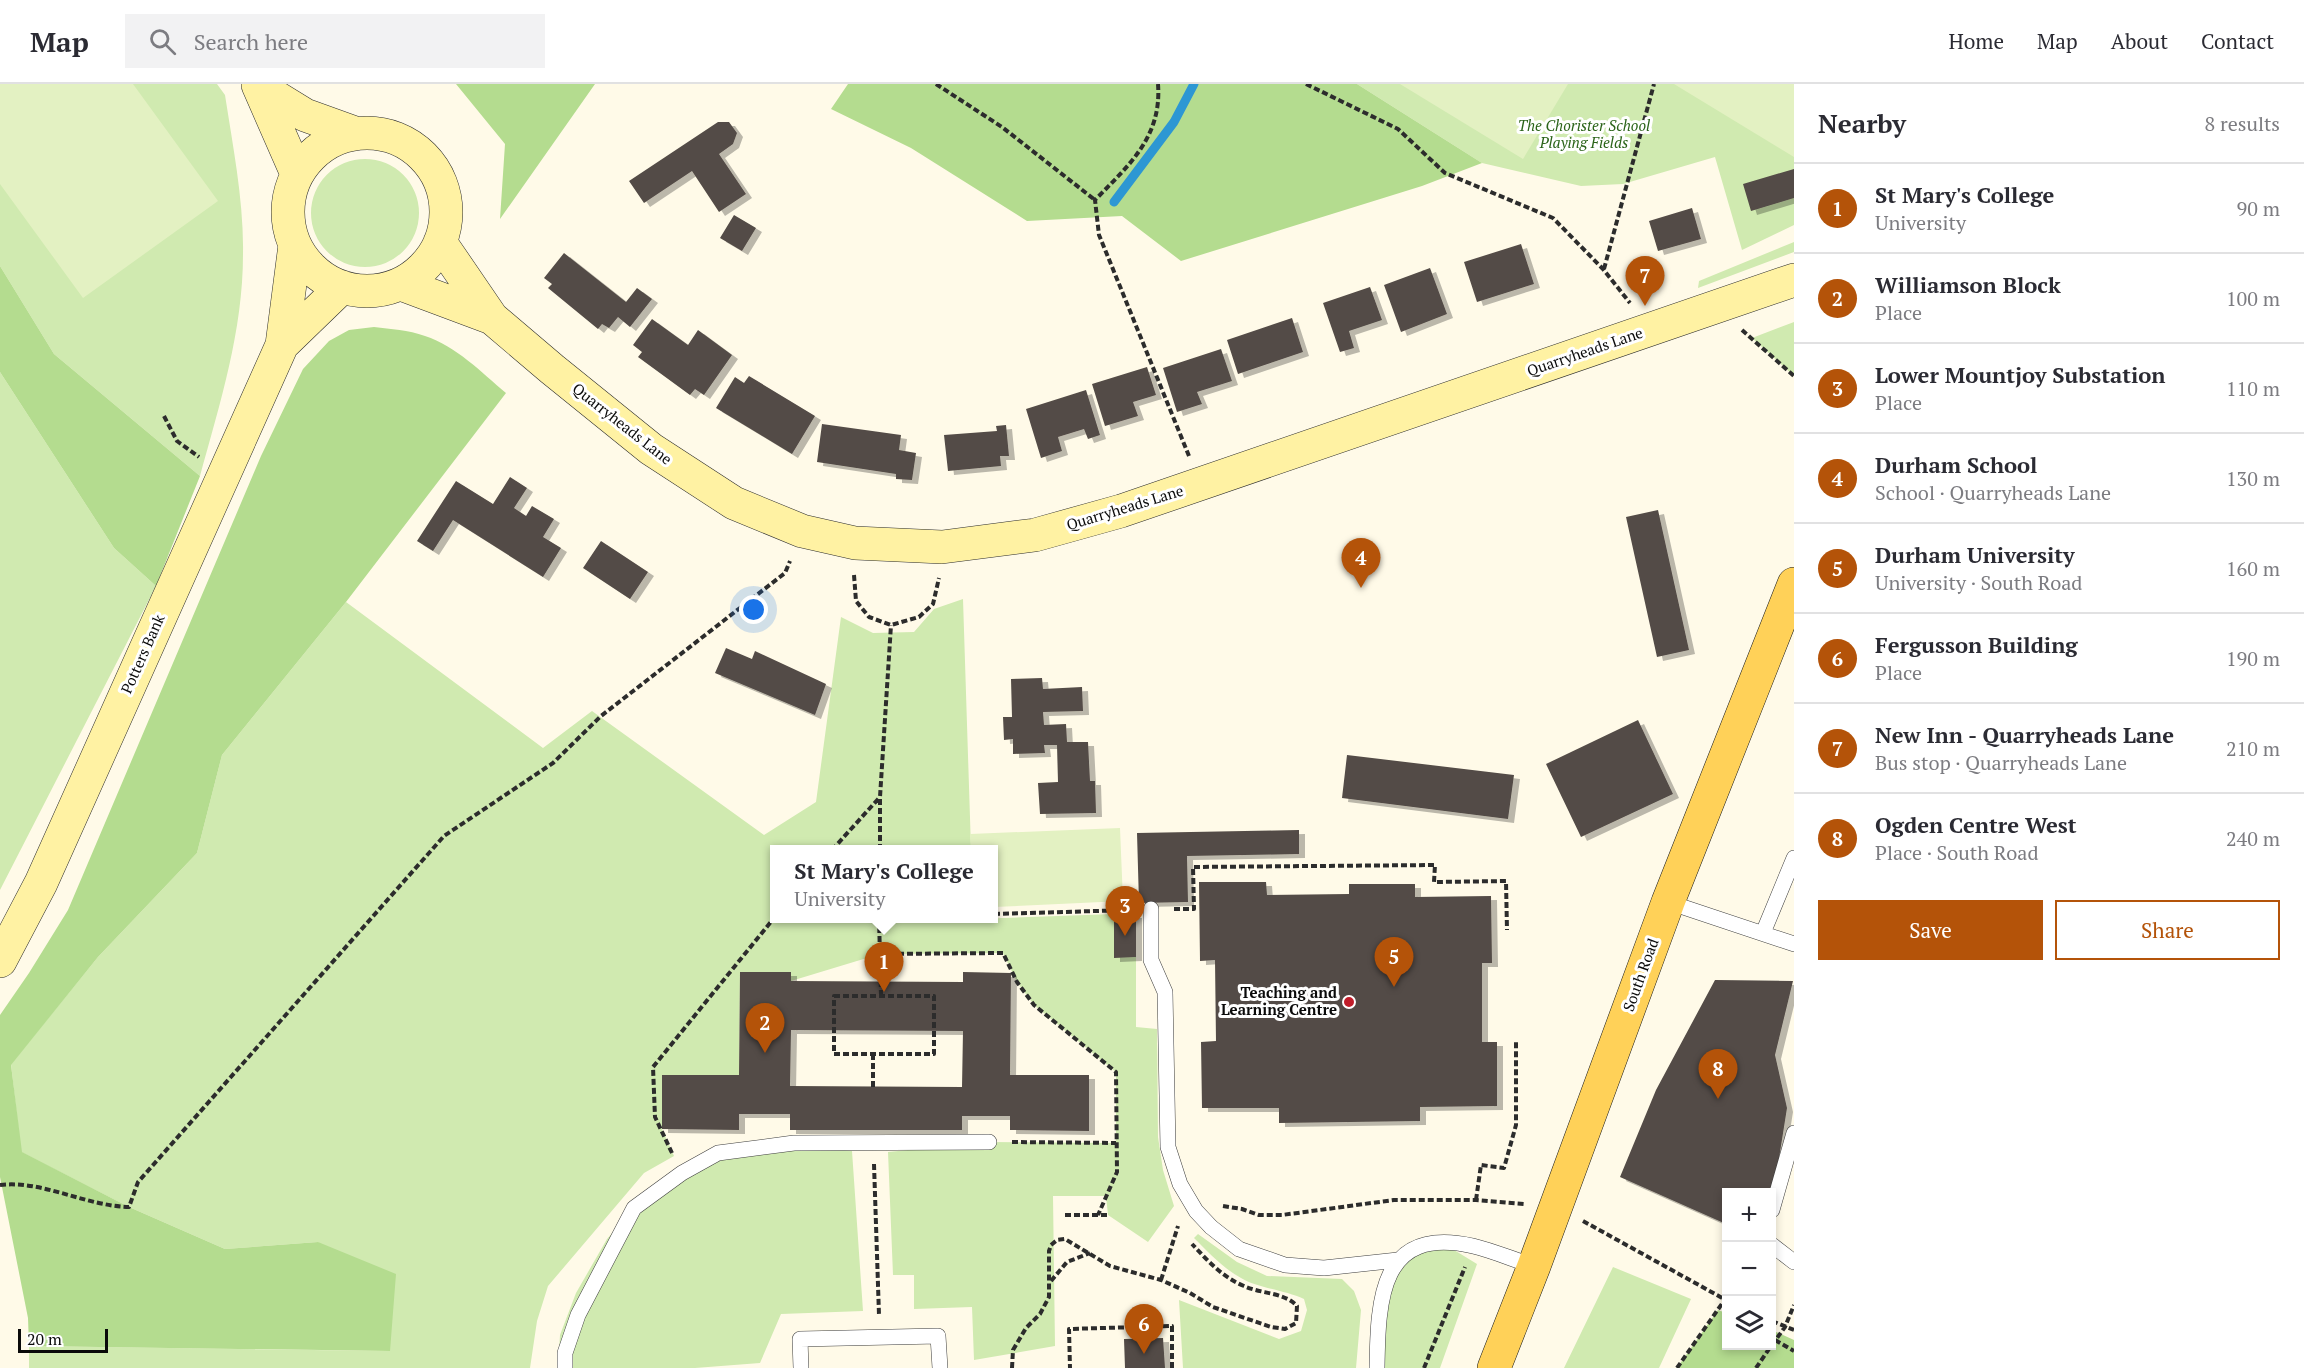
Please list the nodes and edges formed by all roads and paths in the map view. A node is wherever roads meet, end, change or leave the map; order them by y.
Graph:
1 (936, 84) edge
2 (1158, 84) edge
3 (1306, 84) edge
4 (1654, 84) edge
5 (259, 86) edge
6 (355, 133) junction
7 (297, 174) junction
8 (1095, 200) junction
9 (440, 242) junction
10 (295, 246) junction
11 (1604, 269) junction
12 (1794, 280) edge
13 (401, 284) junction
14 (342, 287) junction
15 (1717, 307) junction
16 (492, 318) junction
17 (1651, 329) junction
18 (282, 345) junction
19 (1794, 376) edge
20 (164, 416) dead end
21 (223, 476) junction
22 (1201, 484) junction
23 (802, 531) junction
24 (855, 543) junction
25 (942, 547) junction
26 (1794, 584) edge
27 (891, 626) junction
28 (880, 798) junction
29 (836, 845) edge
30 (879, 845) edge
31 (1794, 858) edge
32 (1789, 887) edge
33 (1668, 902) junction
34 (1151, 909) junction
35 (998, 914) edge
36 (770, 923) edge
37 (879, 923) edge
38 (1507, 930) dead end
39 (1763, 933) junction
40 (1794, 944) edge
41 (880, 954) junction
42 (0, 961) edge
43 (880, 995) junction
44 (1516, 1042) dead end
45 (873, 1054) junction
46 (873, 1086) dead end
47 (1794, 1133) edge
48 (873, 1142) junction
49 (989, 1142) joint
50 (1116, 1143) junction
51 (682, 1173) junction
52 (0, 1185) edge
53 (1776, 1196) edge
54 (1556, 1206) junction
55 (1065, 1215) dead end
56 (1098, 1215) junction
57 (1108, 1215) dead end
58 (1180, 1222) dead end
59 (1473, 1246) junction
60 (1776, 1248) edge
61 (1090, 1252) dead end
62 (1398, 1260) junction
63 (1794, 1262) edge
64 (1534, 1266) junction
65 (1161, 1280) dead end
66 (1050, 1281) dead end
67 (1722, 1297) edge
68 (1722, 1305) edge
69 (1794, 1305) edge
70 (1776, 1323) edge
71 (1785, 1327) junction
72 (1794, 1330) edge
73 (879, 1338) junction
74 (1776, 1339) edge
75 (1776, 1341) edge
76 (1768, 1350) edge
77 (1794, 1351) edge
78 (565, 1368) edge
79 (801, 1368) edge
80 (940, 1368) edge
81 (1068, 1368) edge
82 (1172, 1368) edge
83 (1377, 1368) edge
84 (1424, 1368) edge
85 (1494, 1368) edge
86 (1677, 1368) edge
87 (1756, 1368) edge

1 - 8 path
2 - 8 path
3 - 11 path
4 - 11 path
5 - 6 street
5 - 7 street
6 - 7 street
6 - 9 street
7 - 10 street
8 - 22 path
9 - 13 street
9 - 16 street
10 - 14 street
10 - 18 street, Potters Bank
11 - 17 path
12 - 15 street, Quarryheads Lane
13 - 14 street
13 - 16 street
14 - 18 street, Potters Bank
15 - 17 street, Quarryheads Lane
15 - 19 path
16 - 23 street, Quarryheads Lane
17 - 22 street, Quarryheads Lane
18 - 21 street, Potters Bank
20 - 21 path
21 - 42 street, Potters Bank
22 - 25 street, Quarryheads Lane
23 - 24 street, Quarryheads Lane
23 - 52 path
24 - 25 street, Quarryheads Lane
24 - 27 path
25 - 27 path
26 - 33 main road, South Road
27 - 28 path
28 - 29 path
28 - 30 path
31 - 32 lane
32 - 39 lane
33 - 39 lane
33 - 54 main road, South Road
34 - 35 path
34 - 38 path
34 - 62 lane
36 - 51 path
37 - 41 path
39 - 40 lane
41 - 43 path
41 - 50 path
43 - 45 path
43 - 45 path
44 - 54 path
45 - 46 path
47 - 53 lane
48 - 49 lane
48 - 51 lane
48 - 73 path
49 - 50 path
50 - 56 path
51 - 78 lane
54 - 64 main road, South Road
54 - 67 path
55 - 56 path
56 - 57 path
58 - 65 path
59 - 62 lane
59 - 64 lane
59 - 84 path
60 - 63 lane
61 - 66 path
62 - 83 lane
64 - 85 main road, South Road
68 - 86 path
69 - 71 path
70 - 71 path
71 - 72 path
71 - 74 path
73 - 79 lane
73 - 80 lane
75 - 77 path
76 - 87 path
81 - 82 path

